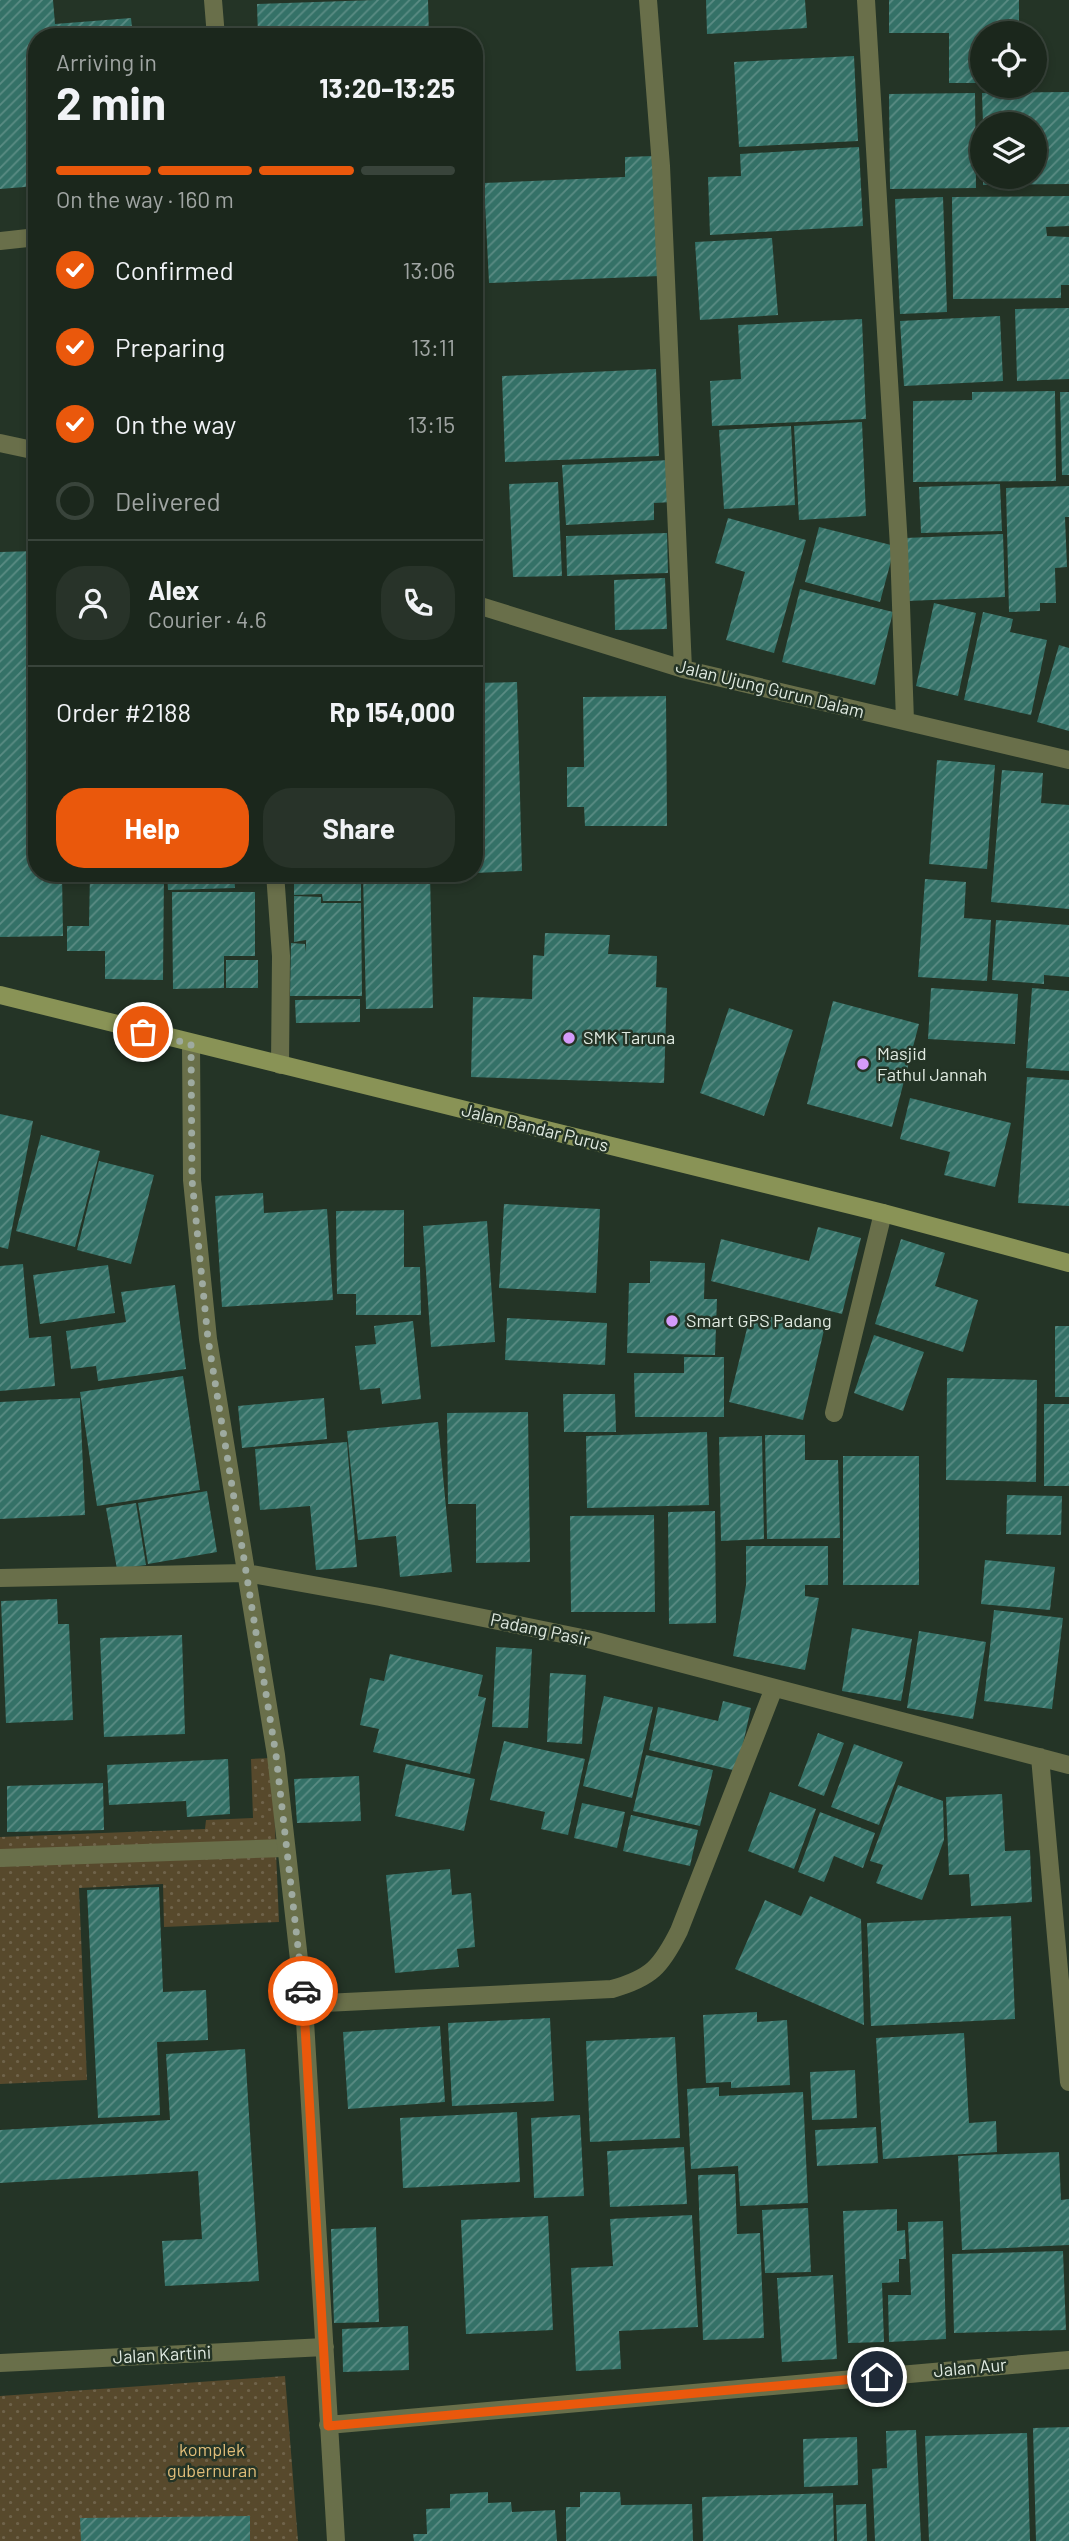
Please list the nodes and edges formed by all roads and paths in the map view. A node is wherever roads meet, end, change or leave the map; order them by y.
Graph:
1 (213, 0) edge
2 (648, 0) edge
3 (866, 0) edge
4 (215, 28) edge
5 (28, 238) edge
6 (0, 241) edge
7 (0, 443) edge
8 (28, 449) edge
9 (483, 607) edge
10 (683, 669) junction
11 (905, 721) junction
12 (1069, 760) edge
13 (276, 882) edge
14 (0, 995) edge
15 (191, 1044) junction
16 (280, 1065) junction
17 (883, 1213) junction
18 (1069, 1263) edge
19 (834, 1413) dead end
20 (246, 1573) junction
21 (0, 1578) edge
22 (775, 1688) junction
23 (1040, 1757) junction
24 (1069, 1765) edge
25 (285, 1848) junction
26 (0, 1858) edge
27 (1063, 1924) edge
28 (304, 2004) junction
29 (1069, 2082) edge
30 (325, 2347) junction
31 (1069, 2360) edge
32 (0, 2363) edge
33 (328, 2426) junction
34 (336, 2541) edge

1 - 4 street
2 - 10 street
3 - 11 street
5 - 6 street
7 - 8 street
9 - 10 street, Jalan Ujung Gurun Dalam
10 - 11 street, Jalan Ujung Gurun Dalam
11 - 12 street, Jalan Ujung Gurun Dalam
13 - 16 street
14 - 15 street, Jalan Bandar Purus
15 - 16 street, Jalan Bandar Purus
15 - 20 street
16 - 17 street, Jalan Bandar Purus
17 - 18 street, Jalan Bandar Purus
17 - 19 street
20 - 21 street, Padang Pasir
20 - 22 street, Padang Pasir
20 - 25 street
22 - 23 street, Padang Pasir
22 - 28 street
23 - 24 street, Padang Pasir
23 - 27 street
25 - 26 street
25 - 28 street
27 - 29 street
28 - 30 street
30 - 32 street, Jalan Kartini
30 - 33 street
31 - 33 street, Jalan Aur
33 - 34 street

